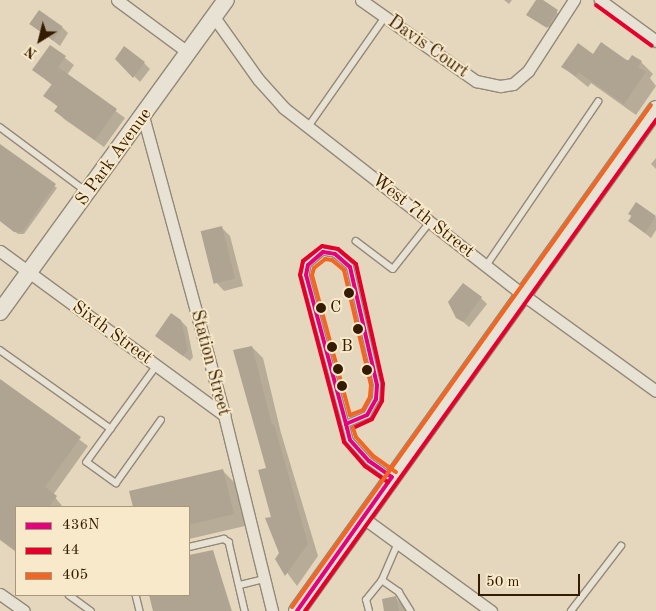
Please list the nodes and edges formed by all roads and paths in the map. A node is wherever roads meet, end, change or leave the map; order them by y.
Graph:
1 (117, 0) edge
2 (226, 0) edge
3 (362, 0) edge
4 (574, 0) edge
5 (600, 0) edge
6 (214, 16) junction
7 (385, 17) junction
8 (656, 41) edge
9 (189, 53) junction
10 (598, 102) dead end
11 (656, 109) edge
12 (143, 116) junction
13 (0, 127) edge
14 (308, 127) junction
15 (88, 192) junction
16 (430, 222) junction
17 (356, 241) dead end
18 (0, 251) edge
19 (486, 266) junction
20 (30, 273) junction
21 (522, 294) junction
22 (0, 312) edge
23 (0, 350) edge
24 (157, 366) junction
25 (656, 390) edge
26 (224, 415) junction
27 (161, 420) dead end
28 (346, 424) junction
29 (111, 429) junction
30 (392, 477) junction
31 (362, 517) junction
32 (398, 543) junction
33 (621, 546) dead end
34 (190, 547) edge
35 (266, 579) junction
36 (382, 580) junction
37 (240, 585) junction
38 (0, 594) edge
39 (70, 596) edge
40 (136, 596) edge
41 (24, 611) edge
42 (91, 611) edge
43 (140, 611) edge
44 (245, 611) edge
45 (272, 611) edge
46 (297, 611) edge
47 (369, 611) edge
48 (411, 611) edge
49 (490, 611) edge
50 (571, 611) edge

1 - 9 street
2 - 6 street, S Park Avenue
3 - 7 street, Davis Court
4 - 7 street, Davis Court
5 - 8 street
6 - 9 street, S Park Avenue
6 - 14 street, West 7th Street
7 - 14 lane
9 - 12 street, S Park Avenue
10 - 19 lane
11 - 21 street
12 - 15 street, S Park Avenue
12 - 26 street, Station Street
13 - 15 lane
14 - 16 street, West 7th Street
15 - 20 street, S Park Avenue
16 - 17 lane
16 - 19 street, West 7th Street
18 - 20 street, Sixth Street
19 - 21 street, West 7th Street
20 - 22 street, S Park Avenue
20 - 24 street, Sixth Street
21 - 25 street, West 7th Street
21 - 30 street
23 - 29 lane
24 - 26 street, Sixth Street
24 - 29 lane
26 - 35 street, Station Street
27 - 29 lane
28 - 28 lane
28 - 30 lane
30 - 31 street
31 - 32 street
31 - 46 street
32 - 36 lane
32 - 49 street
33 - 50 lane
34 - 37 lane
35 - 37 lane
35 - 45 street, Station Street
36 - 47 lane
36 - 48 lane
37 - 44 lane
38 - 41 street
39 - 42 lane
40 - 43 lane

